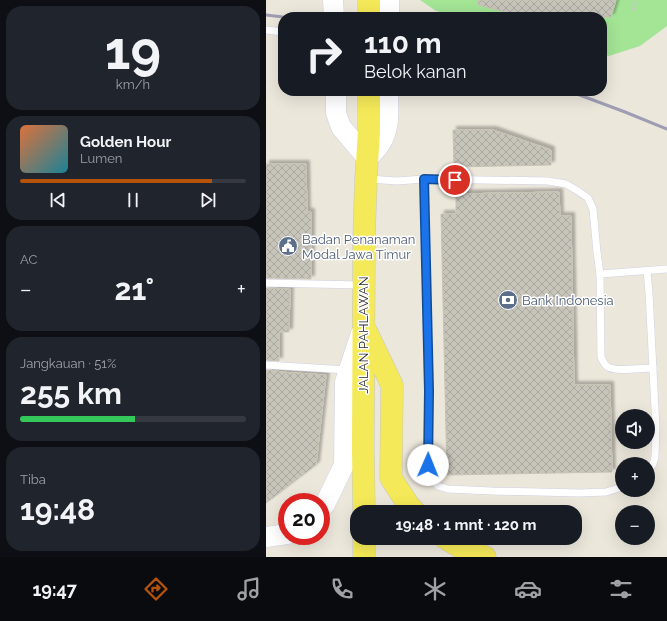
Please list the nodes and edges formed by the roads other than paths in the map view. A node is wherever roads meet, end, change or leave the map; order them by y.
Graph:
1 (333, 0) edge
2 (369, 0) edge
3 (389, 0) edge
4 (334, 12) edge
5 (369, 12) edge
6 (389, 12) edge
7 (266, 30) edge
8 (278, 31) edge
9 (336, 96) edge
10 (369, 96) edge
11 (388, 96) edge
12 (367, 168) junction
13 (424, 179) junction
14 (667, 269) edge
15 (647, 271) junction
16 (600, 274) junction
17 (266, 283) edge
18 (363, 285) junction
19 (363, 324) junction
20 (266, 365) edge
21 (653, 368) junction
22 (349, 371) junction
23 (655, 457) edge
24 (615, 489) edge
25 (330, 494) edge
26 (364, 505) edge
27 (408, 505) edge
28 (278, 535) edge
29 (266, 537) edge
30 (364, 545) edge
31 (456, 545) edge
32 (364, 557) edge
33 (485, 557) edge

1 - 4 main road
2 - 5 main road
3 - 6 main road
7 - 8 lane
9 - 12 main road
10 - 12 main road, JALAN PAHLAWAN
11 - 12 main road
12 - 13 lane
12 - 18 main road, JALAN PAHLAWAN
13 - 16 lane
13 - 24 lane
14 - 15 lane
15 - 16 lane
15 - 21 lane
16 - 21 lane
17 - 18 lane
18 - 19 main road, JALAN PAHLAWAN
19 - 22 main road
19 - 26 main road, JALAN PAHLAWAN
19 - 27 main road
20 - 22 lane
21 - 23 lane
22 - 25 main road
28 - 29 main road
30 - 32 main road
31 - 33 main road

